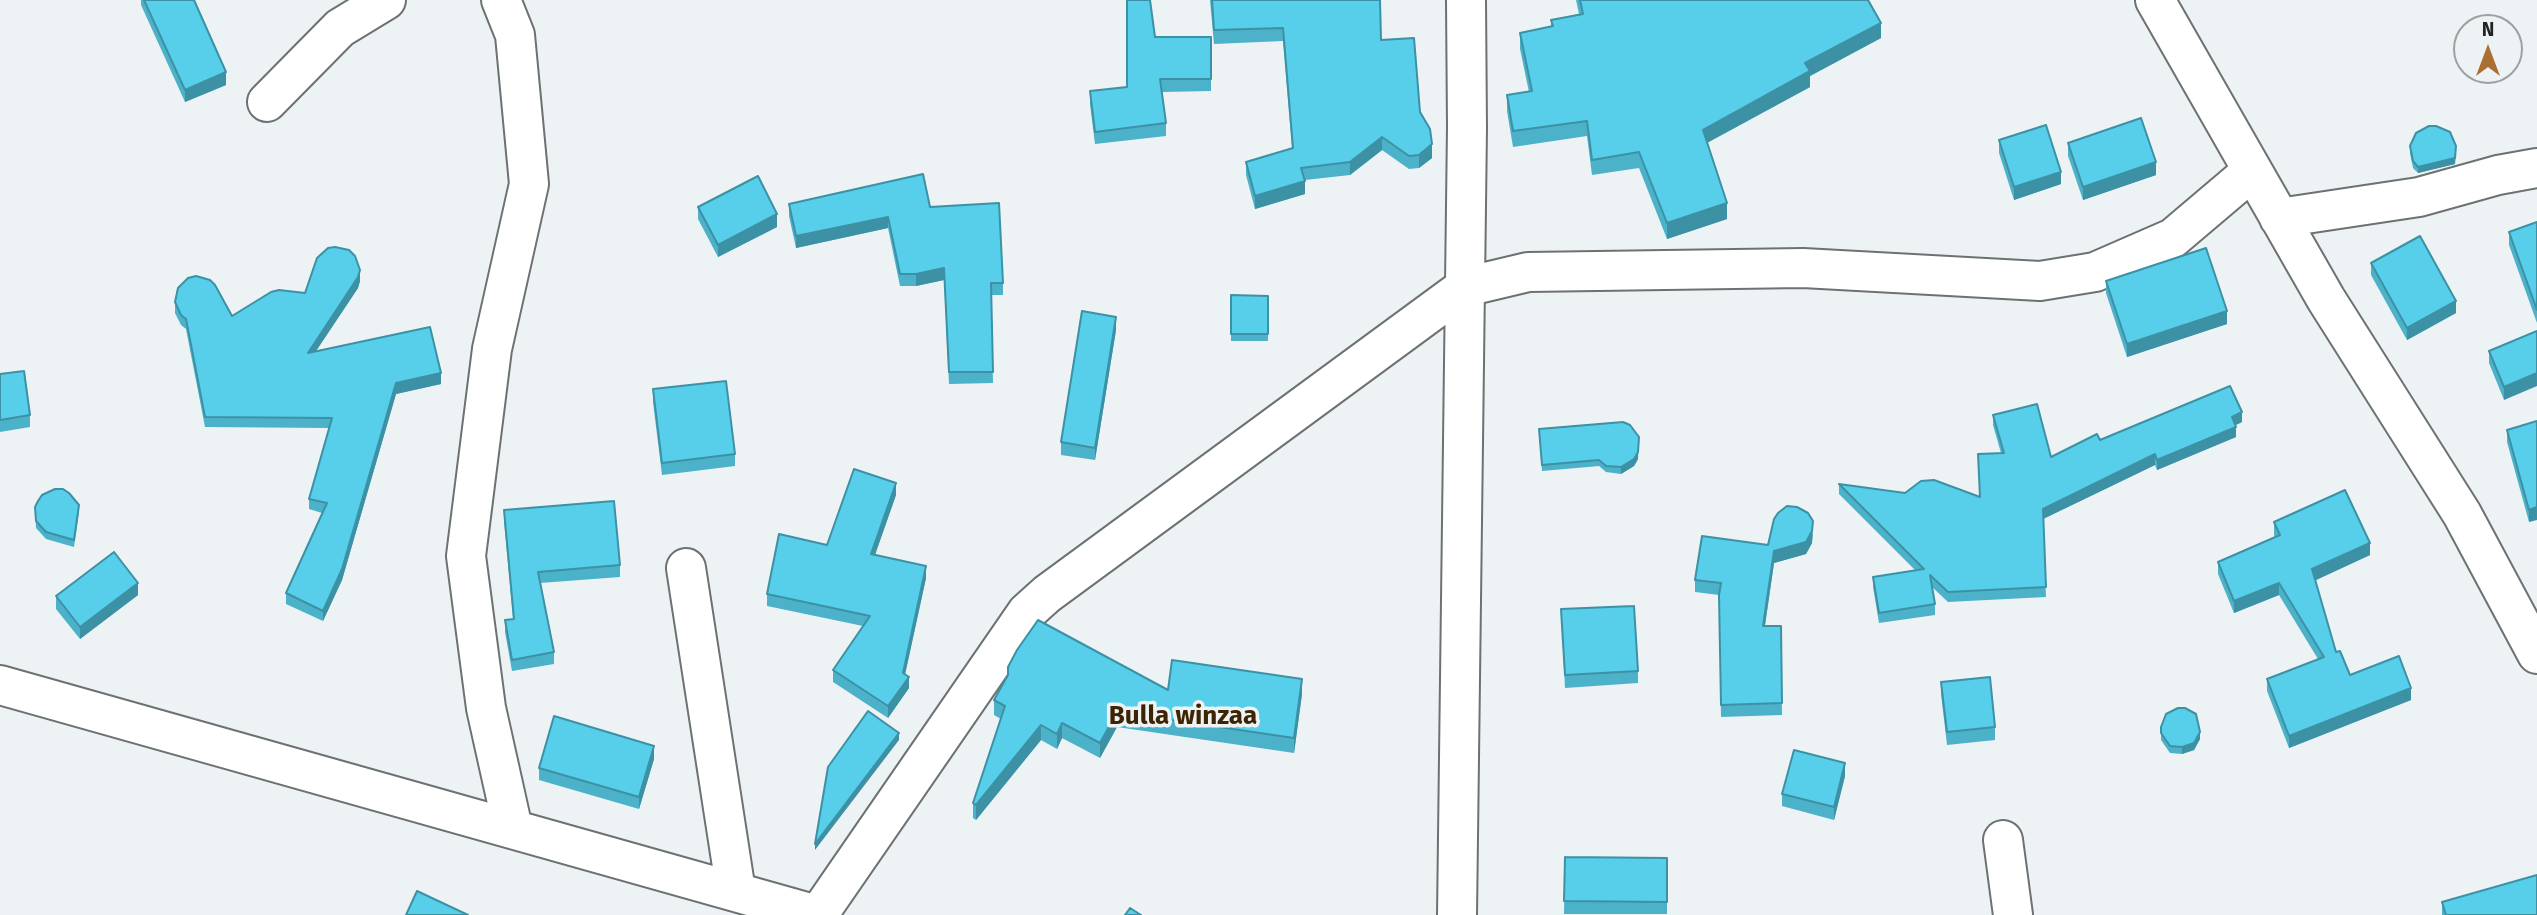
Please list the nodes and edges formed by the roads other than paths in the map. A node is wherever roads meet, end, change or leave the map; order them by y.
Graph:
1 (386, 0) edge
2 (501, 0) edge
3 (1466, 0) edge
4 (2155, 0) edge
5 (267, 102) dead end
6 (2537, 168) edge
7 (2252, 171) junction
8 (2279, 218) junction
9 (1465, 287) junction
10 (686, 568) dead end
11 (2537, 654) edge
12 (0, 685) edge
13 (513, 829) junction
14 (2003, 840) dead end
15 (736, 892) junction
16 (818, 915) edge
17 (1457, 915) edge
18 (2013, 915) edge

1 - 5 street
2 - 13 street
3 - 9 street
4 - 7 street
6 - 8 street
7 - 8 street
7 - 9 street
8 - 11 street
9 - 16 street
9 - 17 street
10 - 15 street
12 - 13 street
13 - 15 street
14 - 18 street
15 - 16 street

